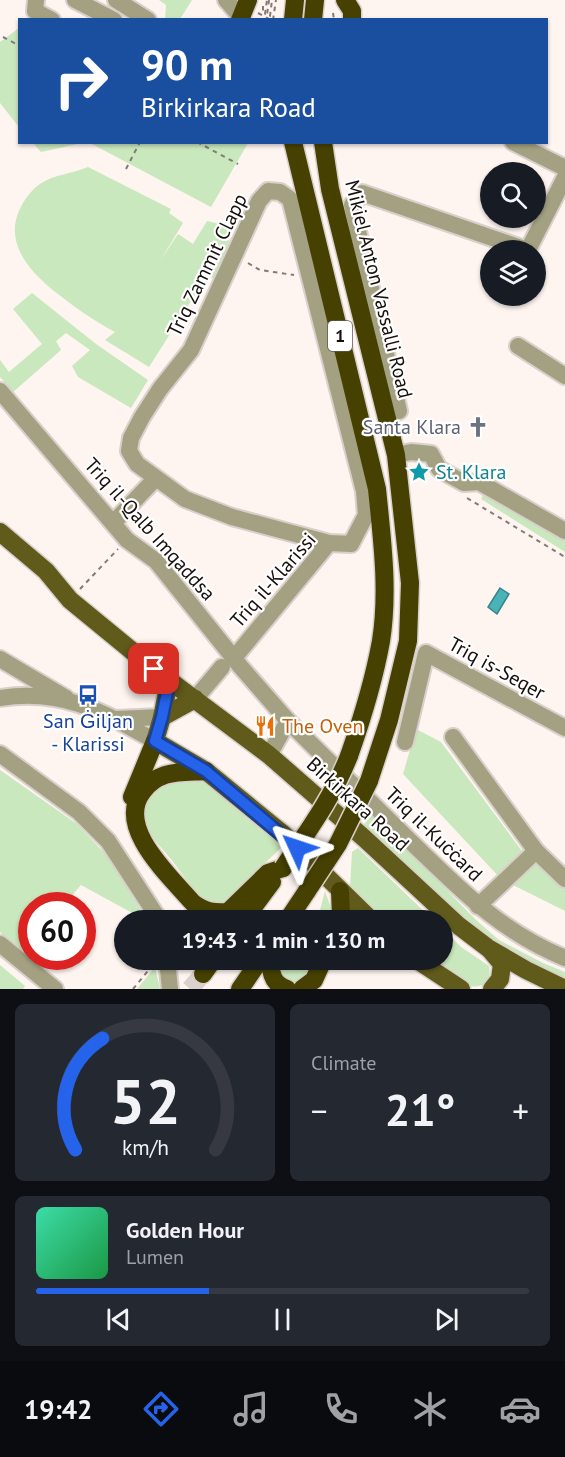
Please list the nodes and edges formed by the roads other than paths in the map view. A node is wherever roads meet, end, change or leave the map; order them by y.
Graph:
1 (36, 0) edge
2 (75, 0) edge
3 (116, 0) edge
4 (226, 0) edge
5 (296, 0) edge
6 (315, 0) edge
7 (254, 7) edge
8 (48, 18) edge
9 (110, 18) edge
10 (145, 18) edge
11 (240, 18) edge
12 (293, 18) edge
13 (314, 18) edge
14 (293, 144) edge
15 (323, 144) edge
16 (332, 144) edge
17 (517, 144) edge
18 (565, 168) edge
19 (565, 177) edge
20 (330, 189) junction
21 (498, 240) edge
22 (532, 240) edge
23 (518, 346) dead end
24 (565, 375) edge
25 (0, 391) edge
26 (399, 411) dead end
27 (396, 455) junction
28 (155, 478) junction
29 (370, 490) junction
30 (114, 522) junction
31 (565, 531) edge
32 (0, 532) edge
33 (329, 543) junction
34 (0, 659) edge
35 (228, 662) junction
36 (154, 669) junction
37 (0, 698) edge
38 (195, 699) junction
39 (69, 700) junction
40 (162, 717) junction
41 (115, 719) junction
42 (288, 721) junction
43 (565, 728) edge
44 (453, 736) dead end
45 (155, 741) junction
46 (405, 742) dead end
47 (0, 754) edge
48 (269, 755) junction
49 (206, 771) junction
50 (536, 851) junction
51 (283, 868) junction
52 (565, 879) edge
53 (307, 891) junction
54 (340, 891) junction
55 (478, 906) junction
56 (153, 910) edge
57 (190, 910) edge
58 (251, 910) edge
59 (294, 910) edge
60 (306, 910) edge
61 (341, 910) edge
62 (360, 910) edge
63 (0, 944) edge
64 (488, 948) junction
65 (565, 958) edge
66 (168, 970) edge
67 (254, 970) edge
68 (271, 970) edge
69 (318, 970) edge
70 (328, 970) edge
71 (432, 970) edge
72 (55, 989) edge
73 (170, 989) edge
74 (243, 989) edge
75 (253, 989) edge
76 (286, 989) edge
77 (302, 989) edge
78 (316, 989) edge
79 (460, 989) edge
80 (492, 989) edge
81 (565, 989) edge

1 - 8 street
2 - 9 street
3 - 10 street
4 - 11 street
5 - 12 highway
6 - 13 highway
7 - 11 highway
14 - 29 highway, 1
15 - 20 highway, Mikiel Anton Vassalli Road / 1
16 - 20 highway, 1
17 - 18 street
19 - 22 street
20 - 27 highway, Mikiel Anton Vassalli Road / 1
21 - 26 street
23 - 24 street
25 - 30 street, Triq il-Qalb Imqaddsa
27 - 31 street
27 - 53 highway, Mikiel Anton Vassalli Road / 1, bridge
28 - 29 street, Triq Zammit Clapp
28 - 30 street
28 - 33 street
29 - 33 street, Triq il-Klarissi
29 - 51 highway, 1, bridge
30 - 35 street, Triq il-Qalb Imqaddsa
32 - 36 main road, Birkirkara Road
33 - 35 street, Triq il-Klarissi
34 - 39 street
35 - 38 street, Triq il-Klarissi
35 - 42 street, Triq il-Qalb Imqaddsa
36 - 38 main road, Birkirkara Road
36 - 40 main road, Birkirkara Road
37 - 39 street
38 - 40 main road
38 - 48 main road, Birkirkara Road
39 - 41 street
40 - 41 street
40 - 45 main road, Birkirkara Road
41 - 45 street
42 - 48 street
42 - 55 street, Triq il-Kuċċard
43 - 46 street, Triq is-Seqer
44 - 50 street
45 - 49 main road
45 - 57 highway
47 - 56 street
48 - 64 main road, Birkirkara Road
49 - 51 highway
49 - 54 main road
50 - 52 street
50 - 55 street
51 - 58 highway
53 - 59 highway, Mikiel Anton Vassalli Road
53 - 60 highway
54 - 61 highway
54 - 62 main road
55 - 65 street, Triq il-Kuċċard
63 - 72 street
64 - 80 main road, Birkirkara Road
64 - 81 main road, Birkirkara Road
66 - 73 street
67 - 74 highway
68 - 76 highway
69 - 77 highway
70 - 78 highway
71 - 79 main road
74 - 75 highway

